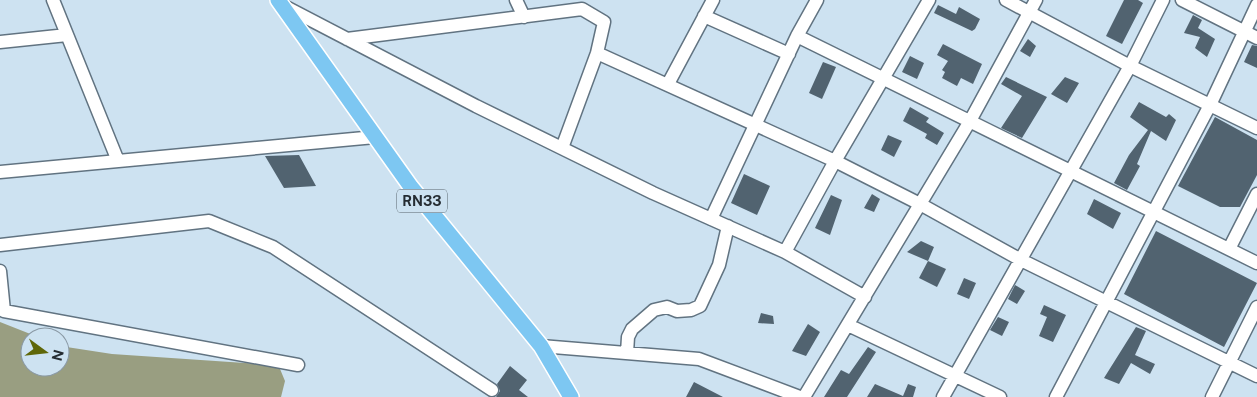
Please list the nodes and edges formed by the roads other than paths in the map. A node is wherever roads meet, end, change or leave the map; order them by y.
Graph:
1 (53, 0) edge
2 (516, 0) edge
3 (713, 0) edge
4 (817, 0) edge
5 (929, 0) edge
6 (1006, 0) edge
7 (1036, 0) edge
8 (1163, 0) edge
9 (1182, 0) edge
10 (277, 1) edge
11 (585, 5) edge
12 (1257, 5) edge
13 (1029, 12) junction
14 (704, 16) junction
15 (524, 17) junction
16 (1244, 32) junction
17 (67, 35) junction
18 (797, 36) junction
19 (1257, 38) edge
20 (347, 39) junction
21 (0, 42) edge
22 (597, 53) junction
23 (789, 54) junction
24 (1130, 66) junction
25 (883, 78) junction
26 (668, 84) junction
27 (1210, 105) junction
28 (970, 121) junction
29 (757, 124) junction
30 (1257, 128) edge
31 (375, 137) junction
32 (562, 148) junction
33 (118, 161) junction
34 (835, 161) junction
35 (1071, 171) junction
36 (0, 172) edge
37 (1257, 194) edge
38 (920, 204) junction
39 (1153, 212) junction
40 (711, 219) junction
41 (728, 226) junction
42 (0, 245) edge
43 (1229, 249) junction
44 (785, 252) junction
45 (1021, 260) junction
46 (1257, 263) edge
47 (0, 271) edge
48 (865, 297) junction
49 (1106, 302) junction
50 (1257, 307) edge
51 (848, 325) junction
52 (541, 346) junction
53 (627, 353) junction
54 (1228, 364) junction
55 (298, 366) dead end
56 (955, 376) junction
57 (1257, 376) edge
58 (492, 390) dead end
59 (571, 397) edge
60 (800, 397) edge
61 (804, 397) edge
62 (943, 397) edge
63 (1000, 397) edge
64 (1056, 397) edge
65 (1212, 397) edge

1 - 17 street
2 - 15 street
3 - 14 street
4 - 18 street
5 - 25 street
6 - 13 street
7 - 13 street
8 - 24 street
9 - 16 street
10 - 20 street
10 - 31 main road, RN33
11 - 15 street
11 - 22 street
12 - 16 street
13 - 24 street
13 - 28 street
14 - 23 street
14 - 26 street
15 - 20 street
16 - 19 street
16 - 27 street
17 - 21 street
17 - 33 street
18 - 23 street
18 - 25 street
20 - 32 street
22 - 26 street
22 - 32 street
23 - 29 street
24 - 27 street
24 - 35 street
25 - 28 street
25 - 34 street
26 - 29 street
27 - 30 street
27 - 39 street
28 - 35 street
28 - 38 street
29 - 34 street
29 - 40 street
31 - 33 street
31 - 52 main road, RN33
32 - 40 street
33 - 36 street
34 - 38 street
34 - 44 street
35 - 39 street
35 - 45 street
37 - 43 street
38 - 45 street
38 - 48 street
39 - 43 street
39 - 49 street
40 - 41 street
41 - 44 street
41 - 53 street
42 - 58 street
43 - 46 street
44 - 48 street
45 - 49 street
45 - 56 street
47 - 55 street
48 - 51 street
49 - 54 street
49 - 64 street
50 - 54 street
51 - 56 street
51 - 61 street
52 - 53 street
52 - 59 main road, RN33
53 - 60 street
54 - 57 street
54 - 65 street
56 - 62 street
56 - 63 street

